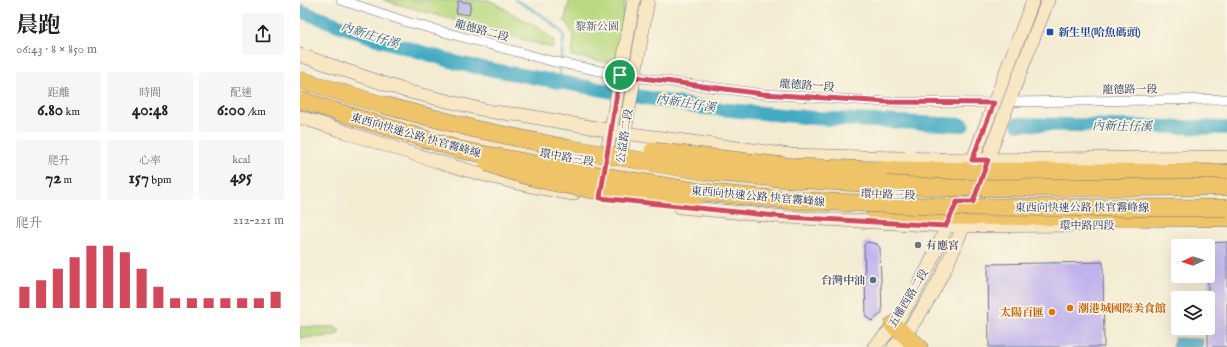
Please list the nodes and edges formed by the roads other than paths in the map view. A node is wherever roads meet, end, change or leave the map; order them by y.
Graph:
1 (341, 0) edge
2 (634, 0) edge
3 (648, 0) edge
4 (1033, 0) edge
5 (1048, 0) edge
6 (300, 55) edge
7 (300, 80) edge
8 (619, 81) junction
9 (632, 83) junction
10 (300, 89) edge
11 (300, 94) edge
12 (1227, 99) edge
13 (300, 100) edge
14 (1010, 102) junction
15 (994, 103) junction
16 (300, 117) edge
17 (610, 127) junction
18 (625, 128) junction
19 (476, 129) junction
20 (460, 150) junction
21 (1227, 157) edge
22 (604, 166) junction
23 (618, 169) junction
24 (979, 169) junction
25 (1227, 173) edge
26 (1227, 182) edge
27 (1227, 187) edge
28 (600, 198) junction
29 (614, 201) junction
30 (1227, 201) edge
31 (1227, 208) edge
32 (959, 212) junction
33 (1227, 218) edge
34 (1227, 226) edge
35 (898, 336) edge
36 (874, 347) edge
37 (919, 347) edge

1 - 8 street, 龍德路二段
2 - 8 street, 公益路二段
3 - 9 street, 公益路二段
4 - 15 street, 五權西路二段
5 - 14 street, 五權西路二段
6 - 17 street
7 - 19 highway, 東西向快速公路 快官霧峰線, bridge
8 - 9 street, 龍德路一段
8 - 17 street, 公益路二段
9 - 15 street, 龍德路一段
9 - 18 street, 公益路二段
10 - 22 street, 環中路三段
11 - 22 street, 環中路三段
12 - 14 street, 龍德路一段
13 - 20 highway, 東西向快速公路 快官霧峰線, bridge
14 - 24 street, 五權西路二段
15 - 24 street, 五權西路二段
16 - 28 street
17 - 18 street
17 - 22 street, 公益路二段
18 - 23 street, 公益路二段
18 - 24 street
19 - 24 highway, bridge
19 - 27 highway, 東西向快速公路 快官霧峰線, bridge
20 - 31 highway, 東西向快速公路 快官霧峰線, bridge
20 - 32 highway, bridge
21 - 24 street
22 - 23 street, 環中路三段
22 - 28 street, 公益路二段
23 - 29 street, 公益路二段
23 - 32 street, 環中路三段
24 - 25 highway
24 - 26 street
24 - 32 street, 五權西路二段
28 - 29 street
29 - 32 street
30 - 32 street
32 - 33 highway
32 - 34 street, 環中路四段
32 - 35 street, 五權西路二段
35 - 36 street, 五權西路二段
35 - 37 highway

